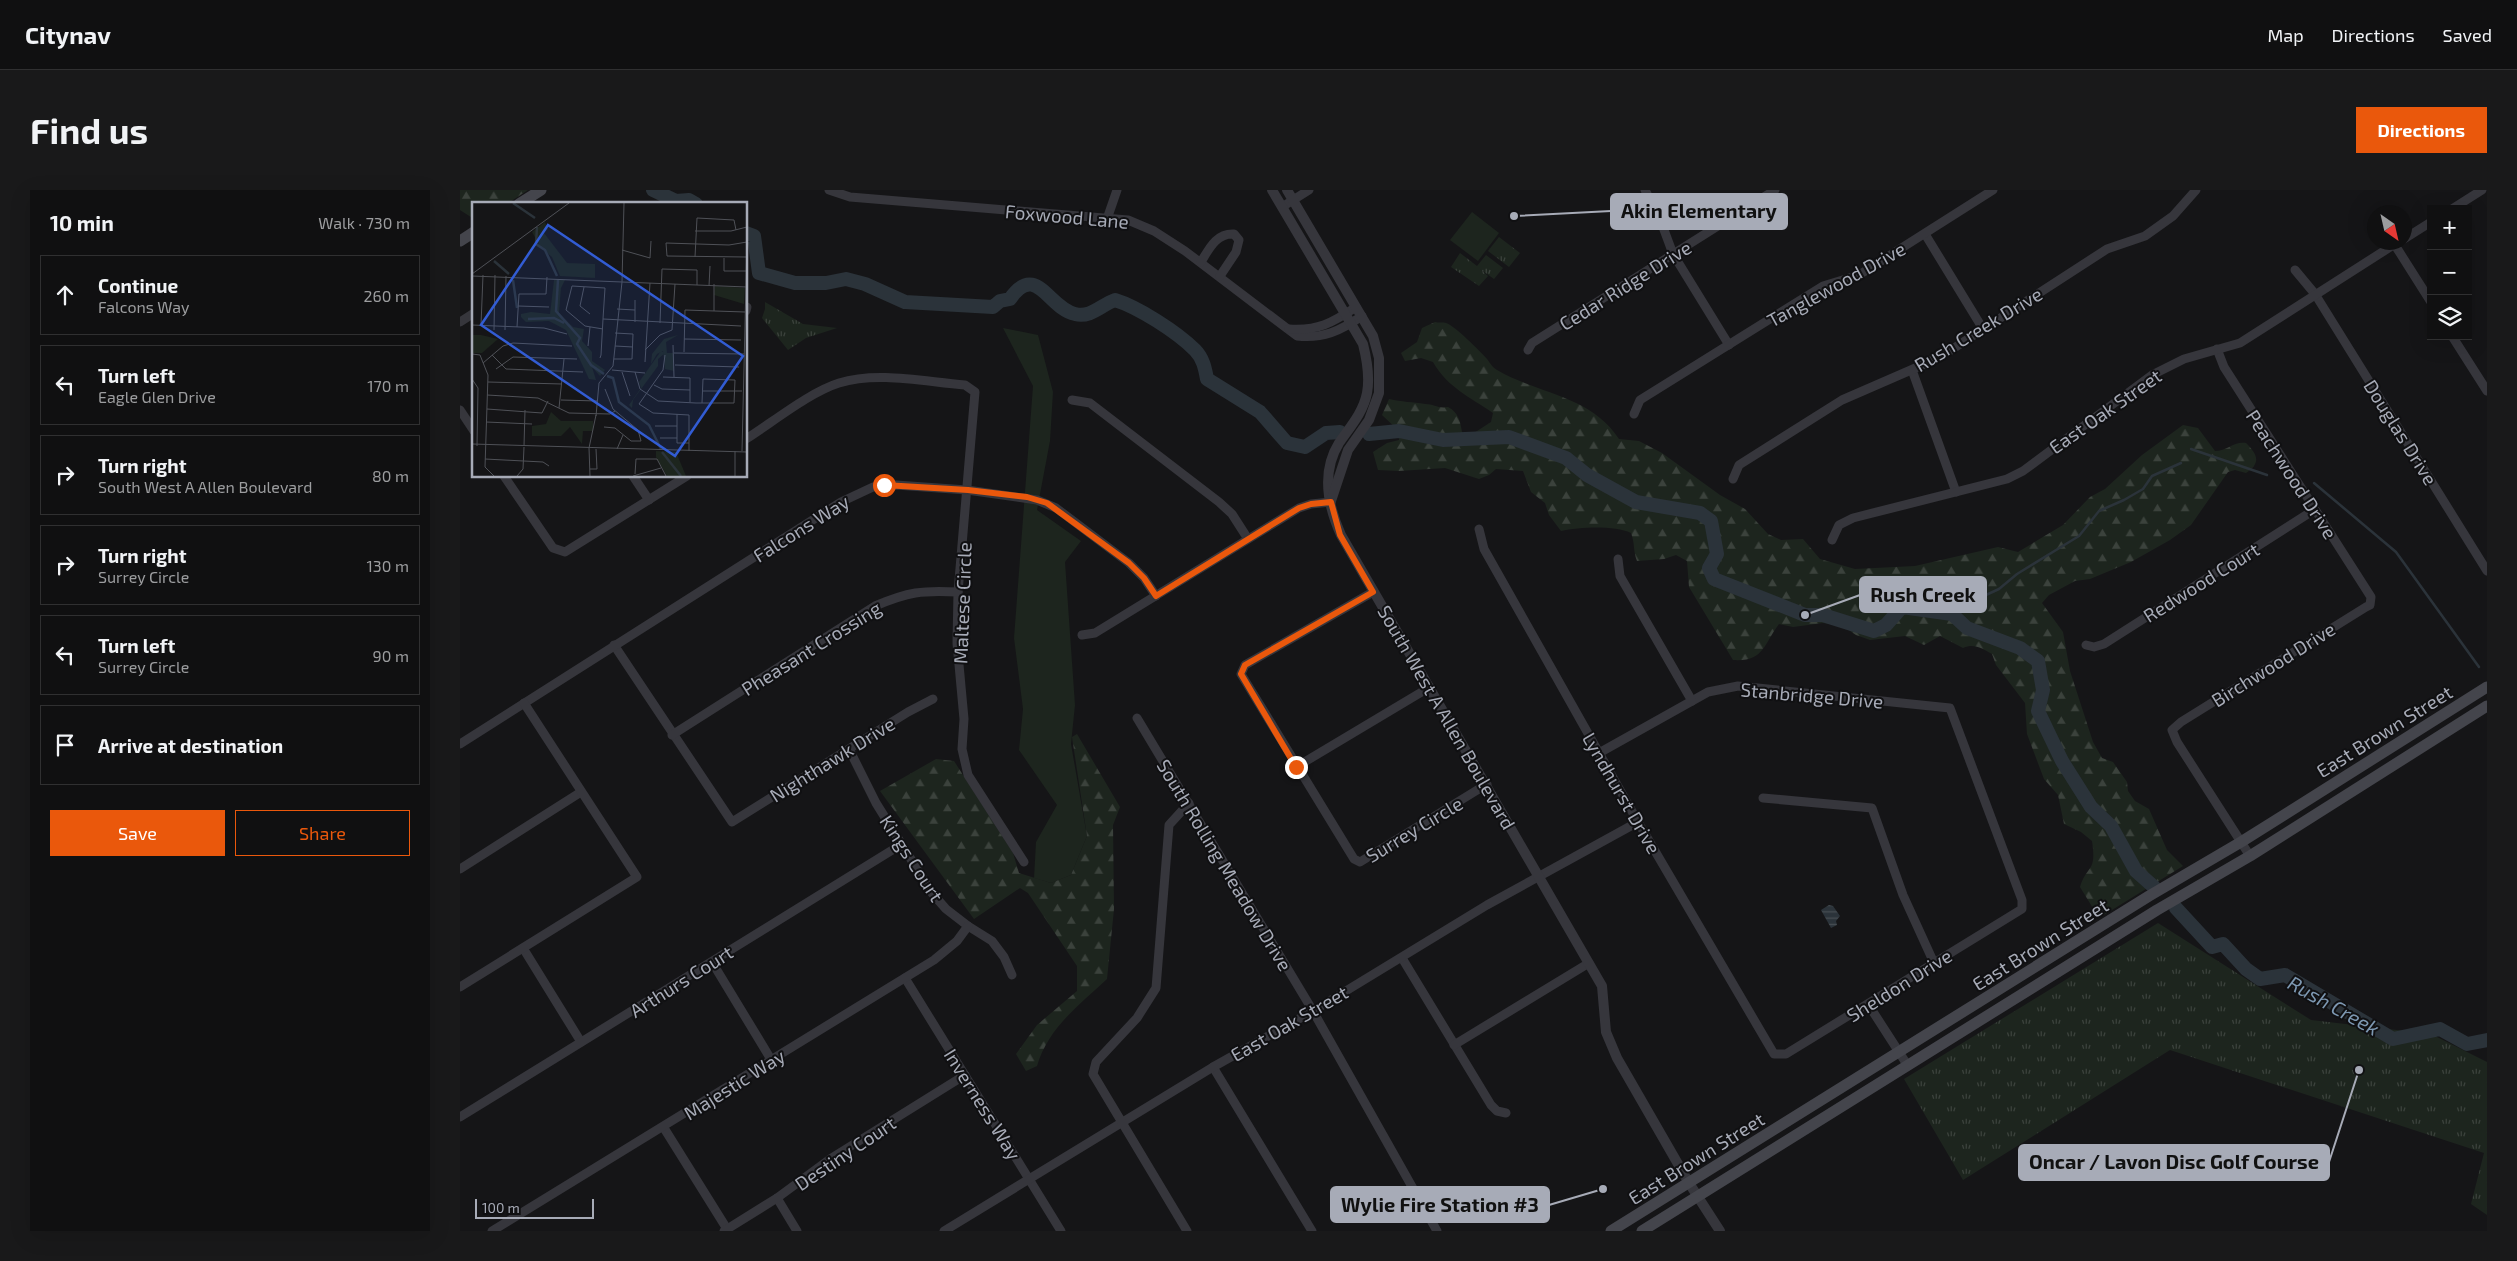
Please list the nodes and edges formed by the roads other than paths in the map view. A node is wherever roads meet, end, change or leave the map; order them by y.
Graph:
1 (541, 190) edge
2 (830, 190) edge
3 (1117, 190) edge
4 (1272, 190) edge
5 (1287, 190) edge
6 (1309, 190) edge
7 (1645, 190) edge
8 (1775, 190) edge
9 (2196, 190) edge
10 (2482, 190) edge
11 (1991, 191) edge
12 (1293, 200) junction
13 (522, 202) edge
14 (2458, 205) edge
15 (1282, 207) junction
16 (1108, 219) junction
17 (2427, 224) edge
18 (472, 233) edge
19 (2412, 233) edge
20 (1925, 234) junction
21 (460, 240) edge
22 (2384, 250) edge
23 (2399, 250) edge
24 (1673, 254) junction
25 (1201, 262) junction
26 (2295, 270) dead end
27 (1220, 276) junction
28 (2314, 294) junction
29 (2427, 295) edge
30 (1356, 307) junction
31 (472, 314) edge
32 (1346, 314) junction
33 (1362, 316) junction
34 (460, 322) edge
35 (1352, 323) junction
36 (1288, 329) junction
37 (1983, 329) junction
38 (2455, 340) edge
39 (1729, 344) junction
40 (2217, 349) junction
41 (1528, 350) dead end
42 (1912, 370) junction
43 (2487, 391) edge
44 (1072, 400) dead end
45 (460, 410) edge
46 (1634, 414) dead end
47 (472, 427) edge
48 (748, 437) edge
49 (505, 478) edge
50 (634, 478) edge
51 (684, 478) edge
52 (1733, 479) dead end
53 (968, 490) junction
54 (1956, 492) junction
55 (649, 500) junction
56 (1331, 502) junction
57 (2314, 510) junction
58 (1479, 529) dead end
59 (1248, 539) junction
60 (1832, 540) dead end
61 (1618, 559) dead end
62 (2487, 571) edge
63 (958, 592) junction
64 (1373, 592) junction
65 (1156, 596) junction
66 (2370, 597) joint
67 (1082, 635) dead end
68 (2086, 645) dead end
69 (614, 646) junction
70 (2487, 687) edge
71 (1430, 688) junction
72 (933, 699) dead end
73 (1692, 701) junction
74 (524, 703) junction
75 (2487, 706) edge
76 (1138, 718) dead end
77 (672, 735) junction
78 (460, 744) edge
79 (849, 749) junction
80 (1599, 753) junction
81 (1296, 767) junction
82 (2342, 779) junction
83 (1487, 784) junction
84 (581, 792) junction
85 (2350, 793) junction
86 (1763, 798) dead end
87 (1189, 804) junction
88 (1638, 822) junction
89 (2241, 842) junction
90 (902, 844) junction
91 (2250, 856) junction
92 (1024, 862) dead end
93 (460, 869) edge
94 (1540, 876) junction
95 (2022, 909) joint
96 (968, 926) junction
97 (523, 948) junction
98 (1402, 958) junction
99 (712, 962) junction
100 (1589, 963) junction
101 (1934, 964) junction
102 (1012, 975) dead end
103 (905, 978) junction
104 (460, 987) edge
105 (1868, 1004) junction
106 (1313, 1011) junction
107 (582, 1042) junction
108 (1454, 1045) junction
109 (1899, 1052) junction
110 (1774, 1054) joint
111 (772, 1060) junction
112 (1213, 1066) junction
113 (1908, 1066) junction
114 (965, 1075) junction
115 (1506, 1113) dead end
116 (460, 1117) edge
117 (1122, 1122) junction
118 (664, 1128) junction
119 (1029, 1178) junction
120 (1688, 1183) junction
121 (1698, 1197) junction
122 (777, 1198) junction
123 (725, 1230) edge
124 (492, 1231) edge
125 (797, 1231) edge
126 (944, 1231) edge
127 (1061, 1231) edge
128 (1187, 1231) edge
129 (1312, 1231) edge
130 (1436, 1231) edge
131 (1611, 1231) edge
132 (1642, 1231) edge
133 (1720, 1231) edge

1 - 13 main road
2 - 16 street, Foxwood Lane
3 - 16 street
4 - 15 street, South West A Allen Boulevard
5 - 12 street
6 - 12 street
7 - 24 street
8 - 24 street, Cedar Ridge Drive
9 - 37 street, Rush Creek Drive
10 - 14 street
11 - 20 street, Tanglewood Drive
12 - 15 street
12 - 30 street
15 - 32 street, South West A Allen Boulevard
16 - 25 street, Foxwood Lane
17 - 19 street
18 - 21 main road
20 - 37 street
20 - 39 street, Tanglewood Drive
22 - 28 street, East Oak Street
23 - 29 street
24 - 39 street
24 - 41 street, Cedar Ridge Drive
25 - 27 street, Foxwood Lane
25 - 27 street
26 - 28 street, Douglas Drive
27 - 36 street, Foxwood Lane
28 - 40 street, East Oak Street
28 - 62 street, Douglas Drive
30 - 32 street
30 - 33 street
31 - 34 street
32 - 35 street, South West A Allen Boulevard
32 - 36 street
33 - 35 street, Foxwood Lane
33 - 56 street
35 - 36 street, Foxwood Lane
35 - 56 street, South West A Allen Boulevard
37 - 42 street, Rush Creek Drive
38 - 43 street
39 - 46 street, Tanglewood Drive
40 - 54 street, East Oak Street
40 - 57 street, Peachwood Drive
42 - 52 street, Rush Creek Drive
42 - 54 street
44 - 59 street
45 - 47 street
48 - 53 street, Maltese Circle
49 - 55 street
50 - 55 street
51 - 55 street
53 - 63 street, Maltese Circle
53 - 65 street, Falcons Way
53 - 69 street, Falcons Way
54 - 60 street, East Oak Street
56 - 59 street
56 - 64 street, South West A Allen Boulevard
57 - 66 street, Peachwood Drive
57 - 68 street, Redwood Court
58 - 80 street, Lyndhurst Drive
59 - 65 street
61 - 73 street
63 - 77 street, Pheasant Crossing
63 - 92 street, Maltese Circle
64 - 71 street, South West A Allen Boulevard
64 - 81 street, Surrey Circle
65 - 67 street
66 - 89 street, Birchwood Drive
69 - 74 street, Falcons Way
69 - 77 street
70 - 82 main road, East Brown Street
71 - 81 street
71 - 83 street, South West A Allen Boulevard
72 - 79 street, Nighthawk Drive
73 - 80 street, Stanbridge Drive
73 - 95 street, Stanbridge Drive
74 - 78 street, Falcons Way
74 - 84 street
75 - 85 main road, East Brown Street
76 - 87 street, South Rolling Meadow Drive
77 - 79 street, Nighthawk Drive
79 - 90 street, Kings Court
80 - 88 street, Lyndhurst Drive
81 - 83 street, Surrey Circle
82 - 85 main road
82 - 89 main road, East Brown Street
83 - 94 street, South West A Allen Boulevard
84 - 93 street
84 - 97 street
85 - 91 main road, East Brown Street
86 - 101 street
87 - 106 street, South Rolling Meadow Drive
87 - 117 street
88 - 94 street, East Oak Street
88 - 110 street, Lyndhurst Drive
89 - 91 street
89 - 109 main road, East Brown Street
90 - 96 street, Kings Court
90 - 99 street, Arthurs Court
91 - 113 main road, East Brown Street
94 - 98 street, East Oak Street
94 - 100 street, South West A Allen Boulevard
95 - 101 street, Sheldon Drive
96 - 102 street, Kings Court
96 - 103 street, Majestic Way
97 - 104 street
97 - 107 street
98 - 106 street, East Oak Street
98 - 108 street
99 - 107 street, Arthurs Court
99 - 111 street
100 - 108 street
100 - 120 street, South West A Allen Boulevard
101 - 105 street, Sheldon Drive
103 - 111 street, Majestic Way
103 - 114 street, Inverness Way
105 - 109 street
105 - 110 street, Sheldon Drive
106 - 112 street, East Oak Street
106 - 130 street, South Rolling Meadow Drive
107 - 116 street, Arthurs Court
108 - 115 street
109 - 113 street
109 - 120 main road, East Brown Street
111 - 118 street, Majestic Way
112 - 117 street, East Oak Street
112 - 129 street
113 - 121 main road, East Brown Street
114 - 119 street, Inverness Way
114 - 122 street, Destiny Court
117 - 119 street, East Oak Street
117 - 128 street
118 - 123 street
118 - 124 street, Majestic Way
119 - 126 street, East Oak Street
119 - 127 street, Inverness Way
120 - 121 street, South West A Allen Boulevard
120 - 131 main road, East Brown Street
121 - 132 main road, East Brown Street
121 - 133 street, South West A Allen Boulevard
122 - 123 street, Destiny Court
122 - 125 street

